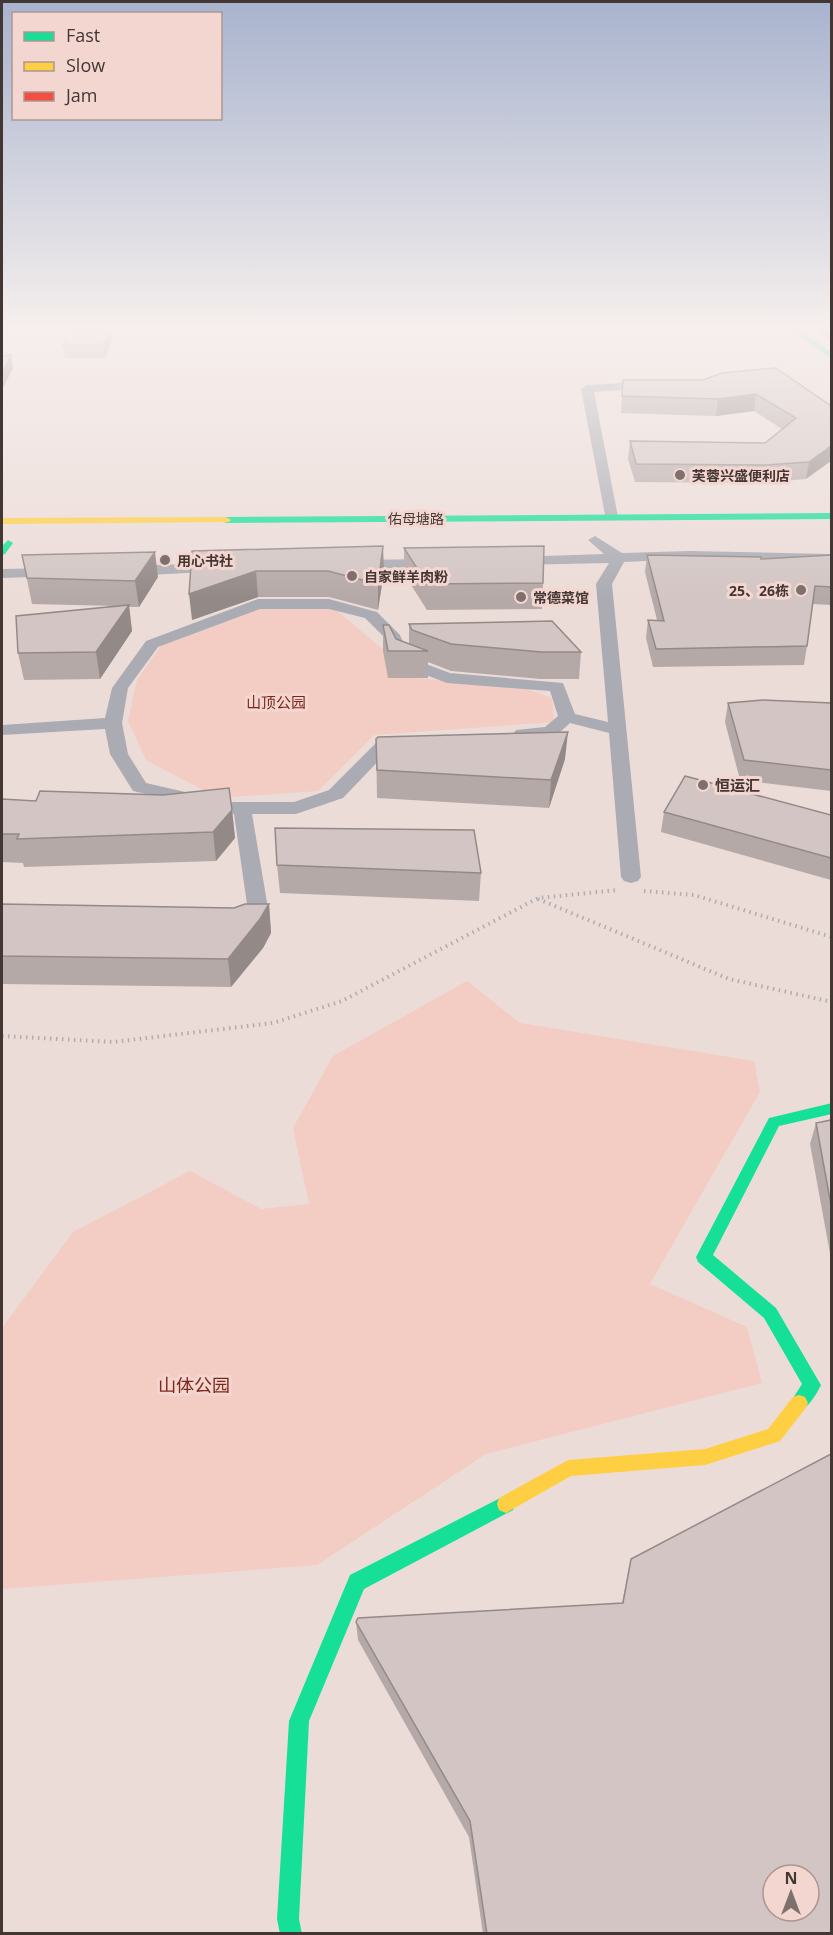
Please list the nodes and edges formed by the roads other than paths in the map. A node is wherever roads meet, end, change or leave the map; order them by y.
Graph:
1 (592, 417) edge
2 (830, 514) edge
3 (611, 517) junction
4 (2, 521) edge
5 (589, 540) joint
6 (618, 540) dead end
7 (619, 558) junction
8 (831, 558) edge
9 (500, 561) edge
10 (453, 562) edge
11 (334, 566) edge
12 (239, 568) edge
13 (120, 571) edge
14 (73, 572) edge
15 (2, 574) edge
16 (567, 717) junction
17 (113, 723) junction
18 (2, 730) edge
19 (618, 730) junction
20 (506, 736) edge
21 (416, 743) edge
22 (242, 808) junction
23 (627, 883) road end
24 (226, 927) edge
25 (831, 1108) edge
26 (822, 1385) edge
27 (291, 1934) edge

1 - 3 street
2 - 3 main road, 佑母塘路
3 - 4 main road, 佑母塘路
5 - 6 main road
5 - 7 street
7 - 8 street
7 - 9 street
7 - 19 street
10 - 11 street
12 - 13 street
14 - 15 street
16 - 17 street
16 - 19 street
16 - 20 street
17 - 18 street
17 - 22 street
19 - 23 street
21 - 22 street
22 - 24 street
25 - 26 main road
26 - 27 main road

